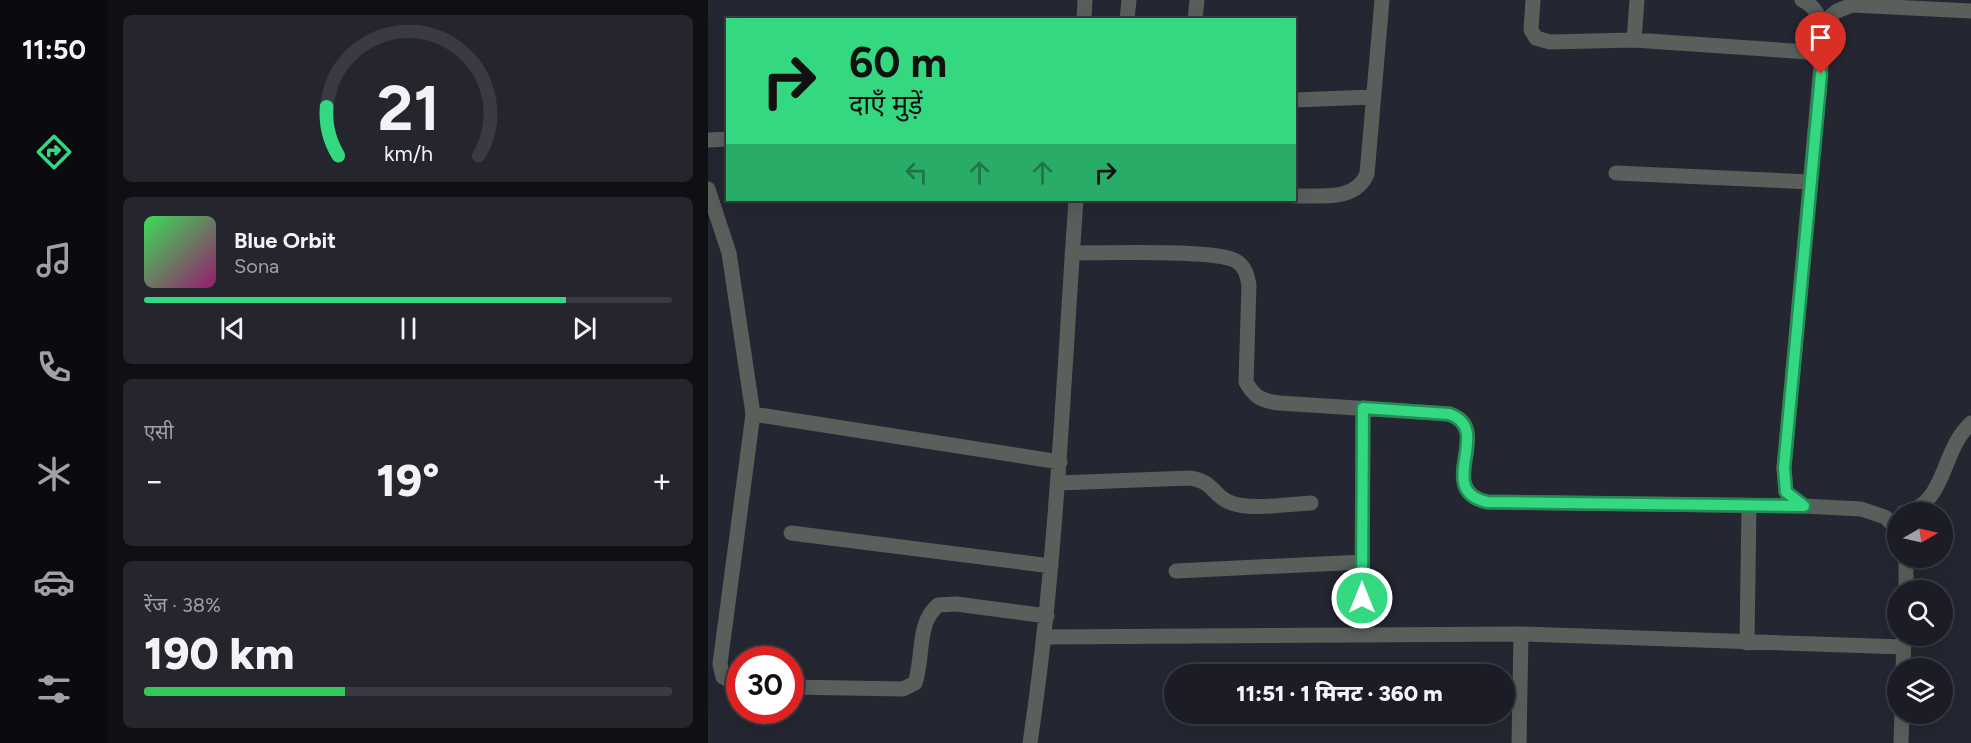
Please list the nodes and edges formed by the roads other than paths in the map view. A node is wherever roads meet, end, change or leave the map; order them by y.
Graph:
1 (1085, 0) edge
2 (1130, 0) edge
3 (1197, 0) edge
4 (1382, 0) edge
5 (1533, 0) edge
6 (1637, 0) edge
7 (1802, 0) edge
8 (1971, 11) edge
9 (1084, 18) edge
10 (1128, 18) edge
11 (1195, 18) edge
12 (1822, 23) junction
13 (1634, 40) junction
14 (1823, 53) junction
15 (1373, 97) junction
16 (1296, 100) edge
17 (726, 139) edge
18 (708, 140) edge
19 (1616, 173) dead end
20 (1810, 182) junction
21 (708, 189) edge
22 (1296, 196) edge
23 (1076, 201) edge
24 (714, 224) edge
25 (1072, 253) junction
26 (1363, 408) junction
27 (753, 414) junction
28 (1971, 423) edge
29 (1060, 462) junction
30 (1058, 483) junction
31 (1928, 502) edge
32 (1311, 503) dead end
33 (1749, 506) junction
34 (1804, 506) junction
35 (1887, 514) edge
36 (791, 533) dead end
37 (1362, 562) junction
38 (1051, 566) junction
39 (1176, 571) dead end
40 (1047, 616) junction
41 (1521, 634) junction
42 (1362, 635) junction
43 (1046, 637) junction
44 (1887, 642) edge
45 (1747, 643) junction
46 (726, 678) edge
47 (804, 687) edge
48 (1902, 724) edge
49 (1030, 743) edge
50 (1519, 743) edge
51 (1901, 743) edge

1 - 9 street
2 - 10 street
3 - 11 street
4 - 15 street
5 - 13 street
6 - 13 street
7 - 12 street
8 - 12 street
12 - 14 street
13 - 14 street
14 - 20 street
15 - 16 street
15 - 22 street
17 - 18 street
19 - 20 street
20 - 34 street
21 - 24 street
23 - 25 street
24 - 27 street
25 - 26 street
25 - 29 street
26 - 33 street
26 - 37 street
27 - 29 street
27 - 46 street
28 - 31 street
29 - 30 street
30 - 32 street
30 - 38 street
33 - 34 street
33 - 45 street
34 - 35 street
36 - 38 street
37 - 39 street
37 - 42 street
38 - 40 street
40 - 43 street
40 - 47 street
41 - 42 street
41 - 45 street
41 - 50 street
42 - 43 street
43 - 49 street
44 - 45 street
48 - 51 street

